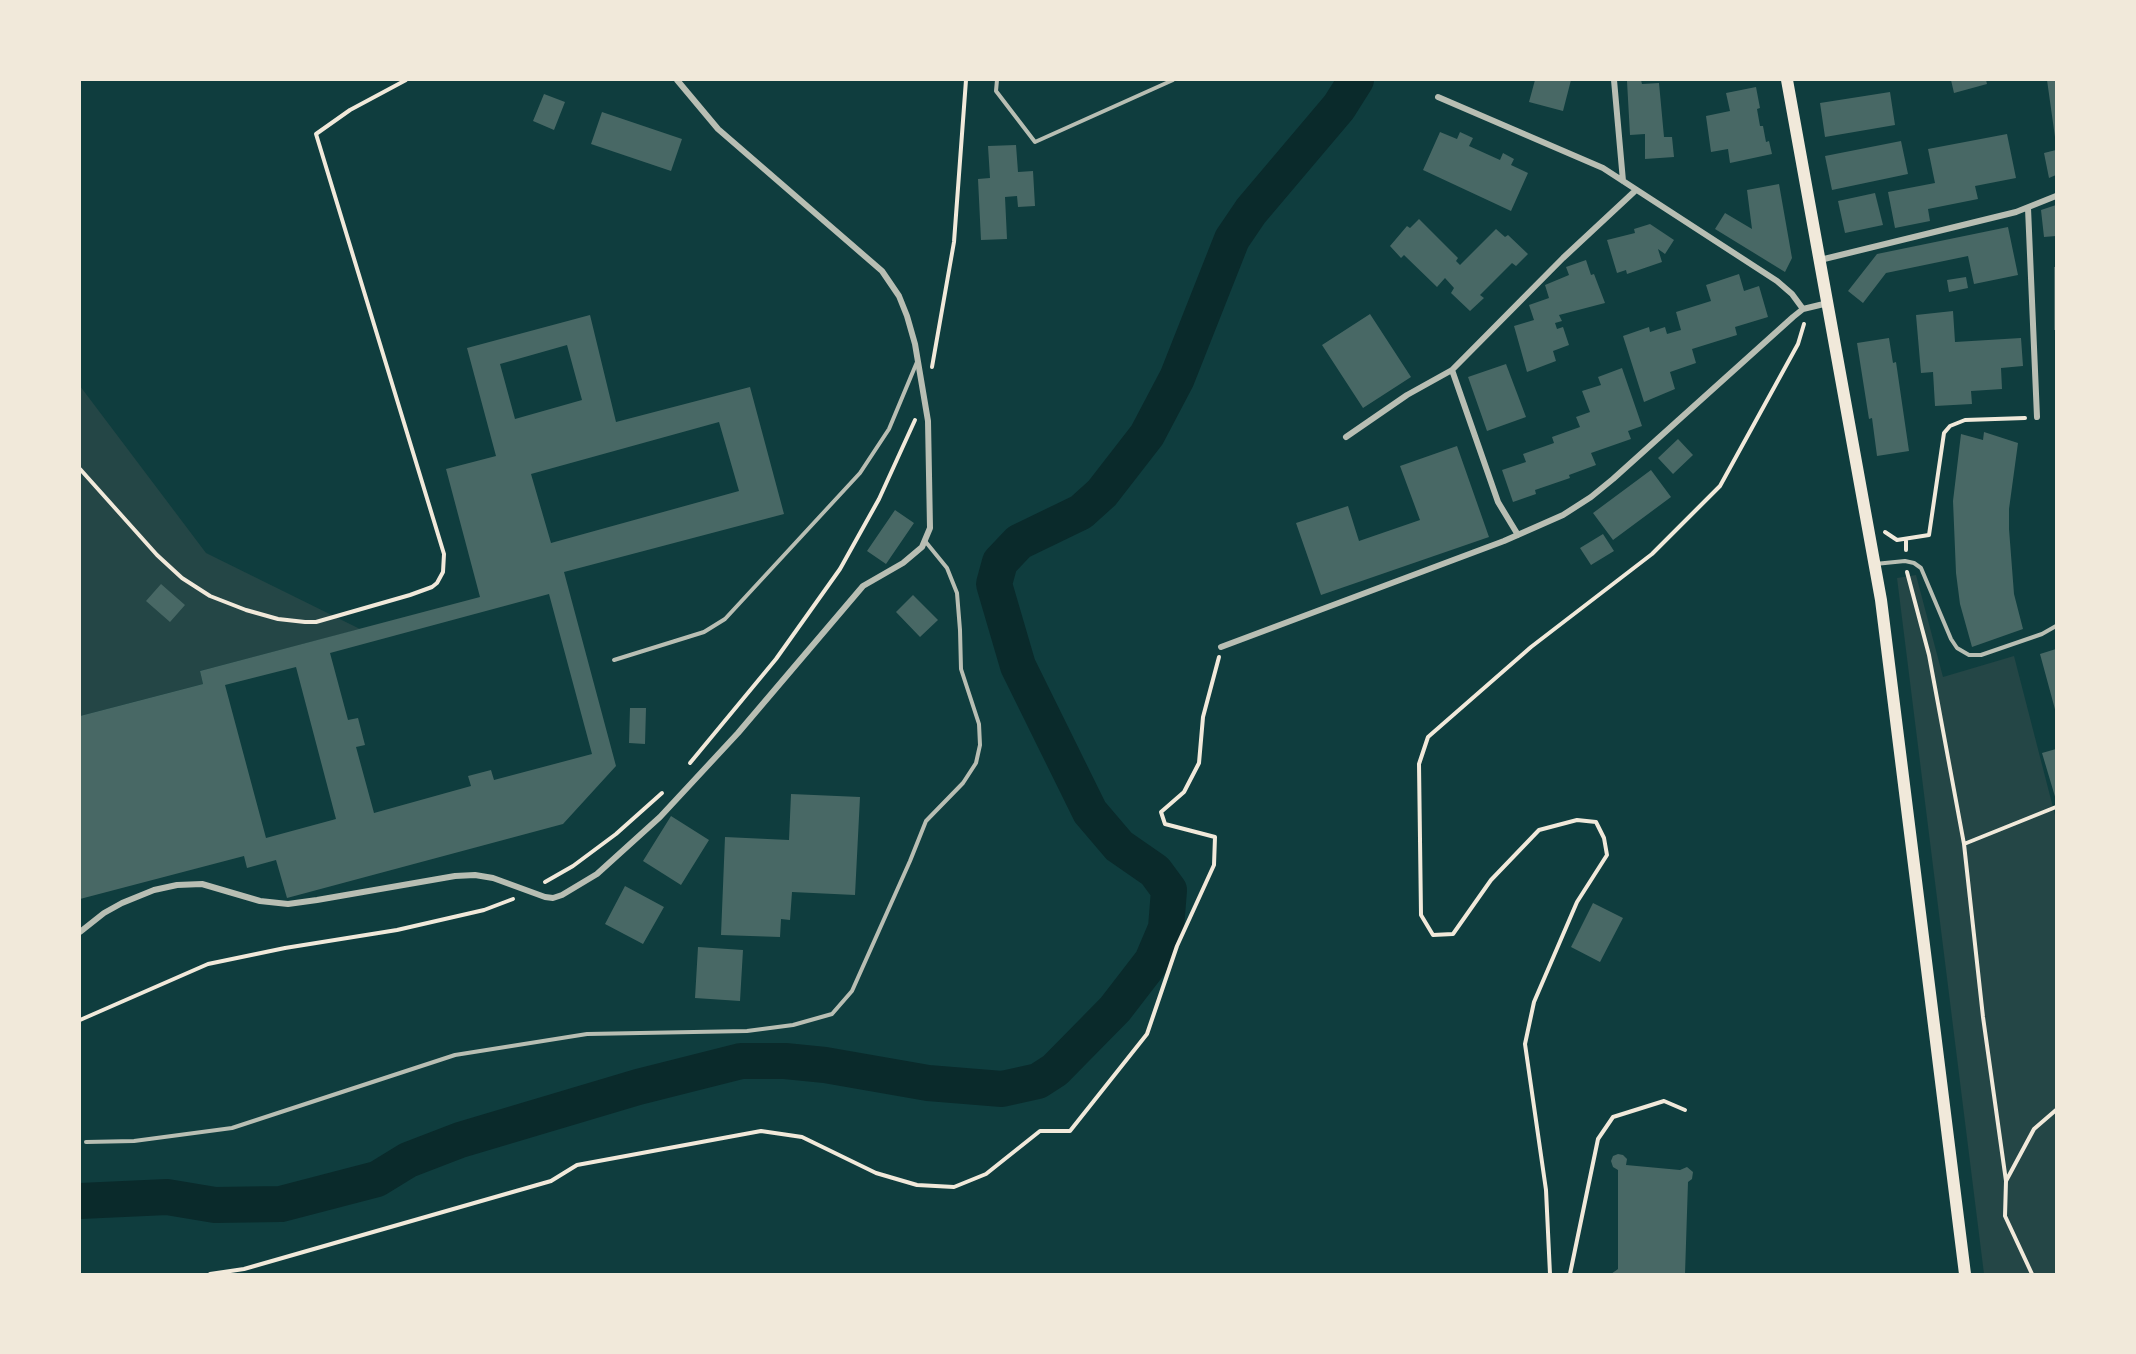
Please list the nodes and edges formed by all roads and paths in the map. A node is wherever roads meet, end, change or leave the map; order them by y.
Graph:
1 (406, 80) edge
2 (677, 80) edge
3 (966, 80) edge
4 (997, 80) edge
5 (1173, 80) edge
6 (1614, 80) edge
7 (1787, 80) edge
8 (1438, 97) dead end
9 (1623, 181) junction
10 (1636, 190) junction
11 (2056, 196) edge
12 (2028, 208) junction
13 (1820, 260) junction
14 (1828, 303) junction
15 (1803, 309) junction
16 (935, 356) dead end
17 (918, 358) junction
18 (1452, 370) junction
19 (917, 415) dead end
20 (2037, 417) joint
21 (1346, 437) dead end
22 (80, 469) edge
23 (1881, 529) dead end
24 (1518, 535) junction
25 (925, 542) junction
26 (1875, 564) junction
27 (1908, 577) dead end
28 (2056, 626) edge
29 (1221, 647) joint
30 (614, 660) dead end
31 (683, 772) dead end
32 (670, 785) dead end
33 (2056, 807) edge
34 (1964, 844) junction
35 (545, 882) dead end
36 (515, 899) dead end
37 (88, 924) junction
38 (80, 926) edge
39 (80, 932) edge
40 (80, 1020) edge
41 (1685, 1110) dead end
42 (2056, 1110) edge
43 (86, 1142) dead end
44 (2006, 1181) junction
45 (210, 1275) edge
46 (1550, 1275) edge
47 (1570, 1275) edge
48 (1965, 1275) edge
49 (2032, 1275) edge

1 - 22 path
2 - 17 street
3 - 16 path
4 - 5 lane
6 - 9 street
7 - 13 main road
8 - 9 street
9 - 10 street
10 - 15 street
10 - 18 street
11 - 12 street
12 - 13 street
12 - 20 street
13 - 14 main road
14 - 15 street
14 - 26 main road
15 - 24 street
15 - 46 path
17 - 25 street
17 - 30 lane
18 - 21 street
18 - 24 street
19 - 31 path
20 - 23 path
24 - 29 street
25 - 37 street
25 - 43 lane
26 - 28 lane
26 - 48 main road
27 - 34 path
29 - 45 path
32 - 35 path
33 - 34 path
34 - 44 path
36 - 40 path
37 - 38 lane
37 - 39 street
41 - 47 path
42 - 44 path
44 - 49 path

